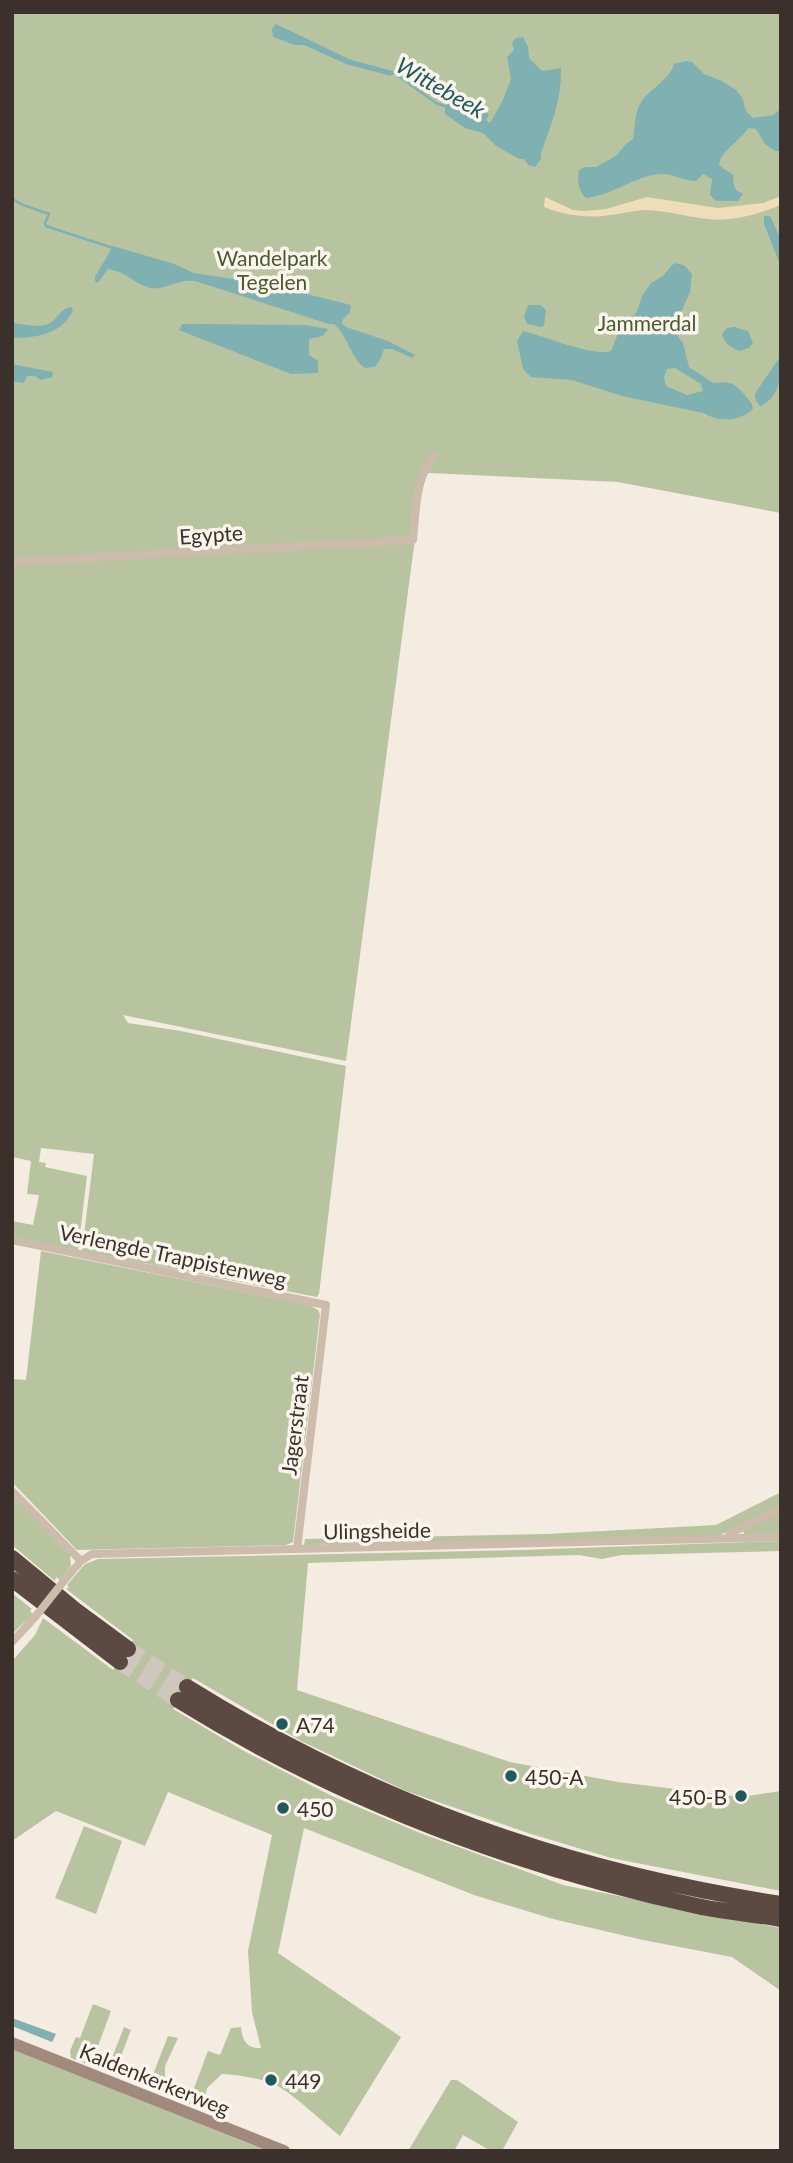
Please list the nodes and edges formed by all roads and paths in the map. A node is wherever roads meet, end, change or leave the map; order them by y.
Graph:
1 (434, 456) dead end
2 (12, 562) edge
3 (12, 1240) edge
4 (326, 1305) joint
5 (12, 1491) edge
6 (781, 1509) edge
7 (781, 1537) edge
8 (729, 1538) junction
9 (298, 1549) junction
10 (12, 1558) edge
11 (81, 1561) junction
12 (12, 1579) edge
13 (12, 1642) edge
14 (781, 1903) edge
15 (781, 1919) edge
16 (12, 2043) edge
17 (284, 2151) edge

1 - 2 street, Egypte
3 - 4 street, Verlengde Trappistenweg
4 - 9 street, Jagerstraat
5 - 11 street
6 - 8 street
7 - 8 street, Ulingsheide
8 - 9 street, Ulingsheide
9 - 11 street, Ulingsheide
10 - 12 highway
11 - 13 street, bridge
14 - 15 highway
16 - 17 main road, Kaldenkerkerweg

